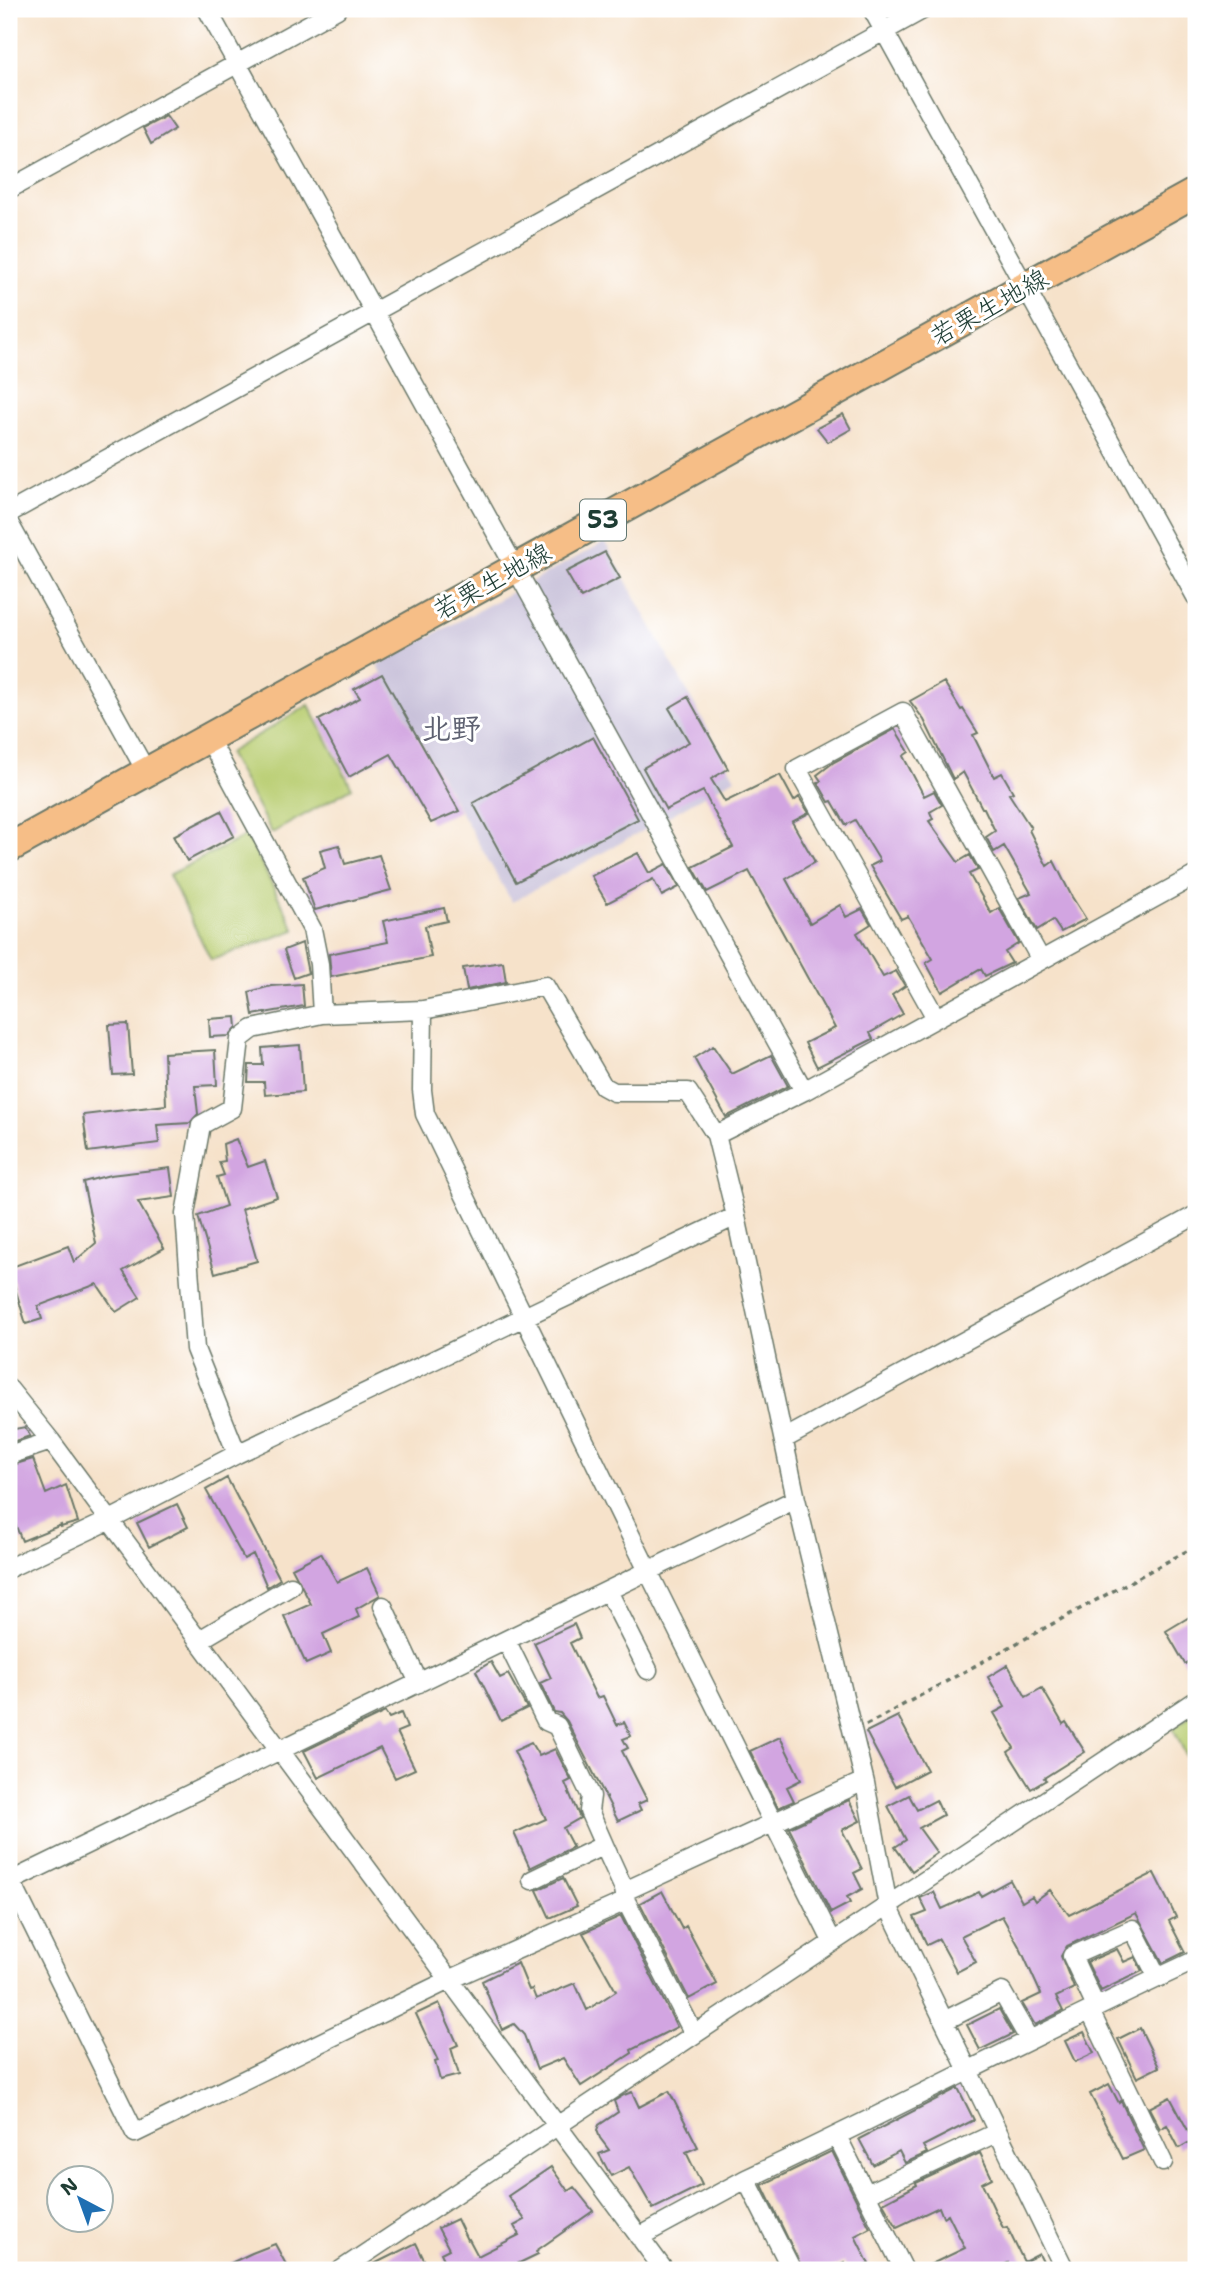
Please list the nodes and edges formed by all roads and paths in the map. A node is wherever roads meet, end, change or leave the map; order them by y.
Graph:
1 (206, 9) edge
2 (337, 9) edge
3 (872, 9) edge
4 (924, 9) edge
5 (884, 31) junction
6 (237, 64) junction
7 (9, 189) edge
8 (1196, 192) edge
9 (1026, 287) junction
10 (375, 312) junction
11 (9, 513) edge
12 (9, 523) edge
13 (517, 568) junction
14 (1196, 597) edge
15 (209, 739) junction
16 (147, 773) junction
17 (9, 848) edge
18 (1196, 874) edge
19 (1041, 960) junction
20 (423, 1010) junction
21 (322, 1014) junction
22 (936, 1018) junction
23 (804, 1091) junction
24 (716, 1135) junction
25 (1196, 1215) edge
26 (736, 1216) junction
27 (525, 1317) junction
28 (9, 1389) edge
29 (784, 1439) junction
30 (51, 1441) junction
31 (237, 1454) junction
32 (9, 1455) edge
33 (796, 1499) junction
34 (108, 1521) junction
35 (1196, 1546) edge
36 (9, 1568) edge
37 (648, 1571) junction
38 (291, 1586) dead end
39 (608, 1591) junction
40 (383, 1606) dead end
41 (506, 1640) junction
42 (198, 1641) junction
43 (648, 1670) dead end
44 (419, 1683) junction
45 (1196, 1700) edge
46 (852, 1733) junction
47 (279, 1750) junction
48 (864, 1781) junction
49 (773, 1823) junction
50 (604, 1846) junction
51 (10, 1880) edge
52 (532, 1880) dead end
53 (626, 1896) junction
54 (888, 1906) junction
55 (832, 1941) junction
56 (1196, 1960) edge
57 (1158, 1978) junction
58 (449, 1980) junction
59 (1093, 2009) junction
60 (944, 2021) junction
61 (694, 2034) junction
62 (1029, 2039) junction
63 (968, 2071) junction
64 (557, 2124) junction
65 (998, 2132) junction
66 (837, 2136) junction
67 (1163, 2162) dead end
68 (746, 2179) junction
69 (866, 2194) junction
70 (639, 2236) junction
71 (360, 2265) edge
72 (341, 2270) edge
73 (664, 2270) edge
74 (792, 2270) edge
75 (904, 2270) edge
76 (1065, 2270) edge

1 - 6 street
2 - 6 street
3 - 5 street
4 - 5 street
5 - 9 street
5 - 10 street
6 - 7 street
6 - 10 street
8 - 9 main road, 若栗生地線 / 53
9 - 13 main road, 若栗生地線 / 53
9 - 14 street
10 - 11 street
10 - 13 street
12 - 16 street
13 - 15 main road, 若栗生地線 / 53
13 - 23 street
15 - 16 main road, 若栗生地線 / 53
15 - 21 street
16 - 17 main road, 若栗生地線 / 53
18 - 19 street
19 - 22 street
19 - 22 street
20 - 21 street
20 - 24 street
20 - 27 street
21 - 31 street
22 - 23 street
23 - 24 street
24 - 26 street
25 - 29 street
26 - 27 street
26 - 29 street
27 - 31 street
27 - 37 street
28 - 30 street
29 - 33 street
30 - 32 street
30 - 34 street
31 - 34 street
33 - 37 street
33 - 46 street
34 - 36 street
34 - 42 street
35 - 46 path
37 - 39 street
37 - 49 street
38 - 42 street
39 - 41 street
39 - 43 street
40 - 44 street
41 - 44 street
41 - 50 street
42 - 47 street
44 - 47 street
45 - 54 street
46 - 48 street
47 - 51 street
47 - 58 street
48 - 49 street
48 - 54 street
49 - 53 street
49 - 55 street
50 - 52 street
50 - 53 street
51 - 58 street
53 - 58 street
53 - 61 street
54 - 55 street
54 - 60 street
55 - 61 street
56 - 57 street
57 - 59 street
57 - 59 street
58 - 64 street
59 - 62 street
59 - 67 street
60 - 62 street
60 - 63 street
61 - 64 street
62 - 63 street
63 - 65 street
63 - 66 street
64 - 70 street
64 - 71 street
65 - 69 street
65 - 76 street
66 - 68 street
66 - 69 street
68 - 70 street
68 - 74 street
69 - 75 street
70 - 73 street
71 - 72 street

